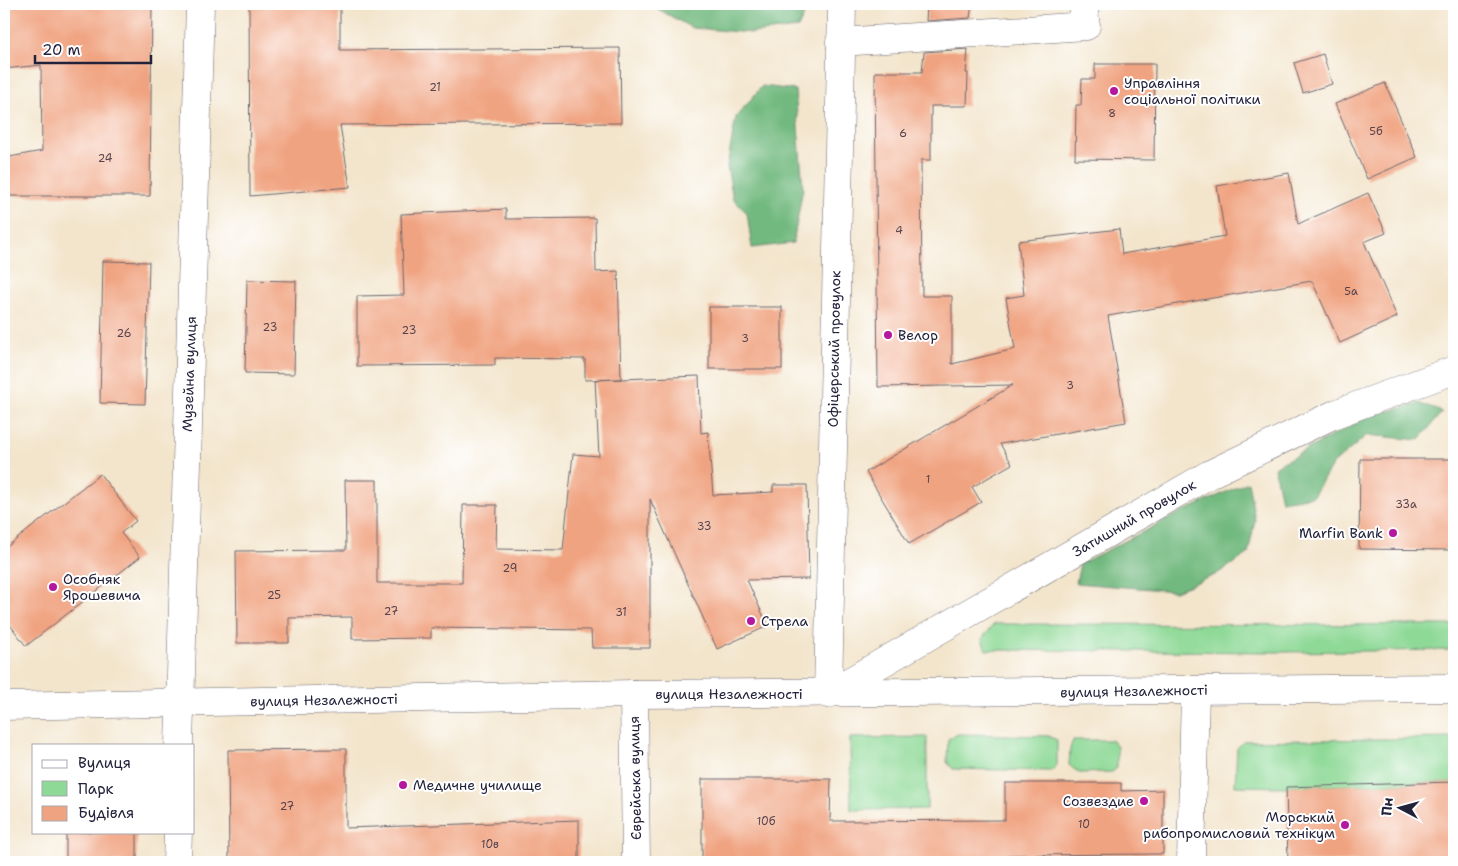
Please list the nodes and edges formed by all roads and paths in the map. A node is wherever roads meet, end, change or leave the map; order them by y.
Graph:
1 (200, 4) edge
2 (842, 4) edge
3 (1084, 4) edge
4 (840, 42) junction
5 (1454, 370) edge
6 (1454, 688) edge
7 (1195, 691) junction
8 (634, 694) junction
9 (828, 694) junction
10 (180, 702) junction
11 (4, 706) edge
12 (179, 744) edge
13 (178, 834) edge
14 (177, 862) edge
15 (636, 862) edge
16 (1191, 862) edge

1 - 10 street, Музейна вулиця
2 - 4 street, Офіцерський провулок
3 - 4 street
4 - 9 street, Офіцерський провулок
5 - 9 street, Затишний провулок
6 - 7 street, вулиця Незалежності
7 - 9 street, вулиця Незалежності
7 - 16 street
8 - 9 street, вулиця Незалежності
8 - 10 street, вулиця Незалежності
8 - 15 street, Єврейська вулиця
10 - 11 street, вулиця Незалежності
10 - 12 street, Музейна вулиця
13 - 14 street

